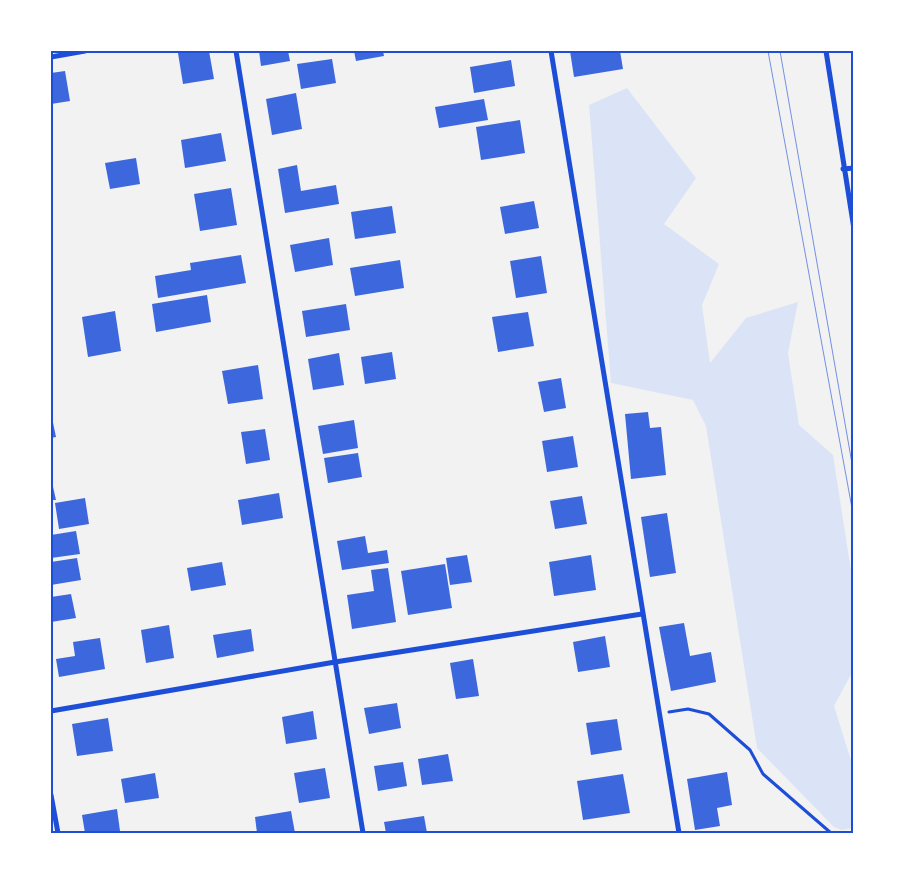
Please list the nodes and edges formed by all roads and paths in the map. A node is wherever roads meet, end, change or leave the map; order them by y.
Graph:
1 (85, 51) edge
2 (236, 51) edge
3 (551, 51) edge
4 (826, 51) edge
5 (51, 57) edge
6 (854, 168) edge
7 (843, 169) junction
8 (854, 229) edge
9 (642, 614) junction
10 (335, 662) junction
11 (51, 711) edge
12 (658, 714) junction
13 (51, 795) edge
14 (58, 833) edge
15 (362, 833) edge
16 (679, 833) edge
17 (831, 833) edge

1 - 5 street
2 - 10 street
3 - 9 street
4 - 7 street
6 - 7 street
7 - 8 street
9 - 10 street
9 - 12 street
10 - 11 street
10 - 15 street
12 - 16 street
12 - 17 path
13 - 14 street

